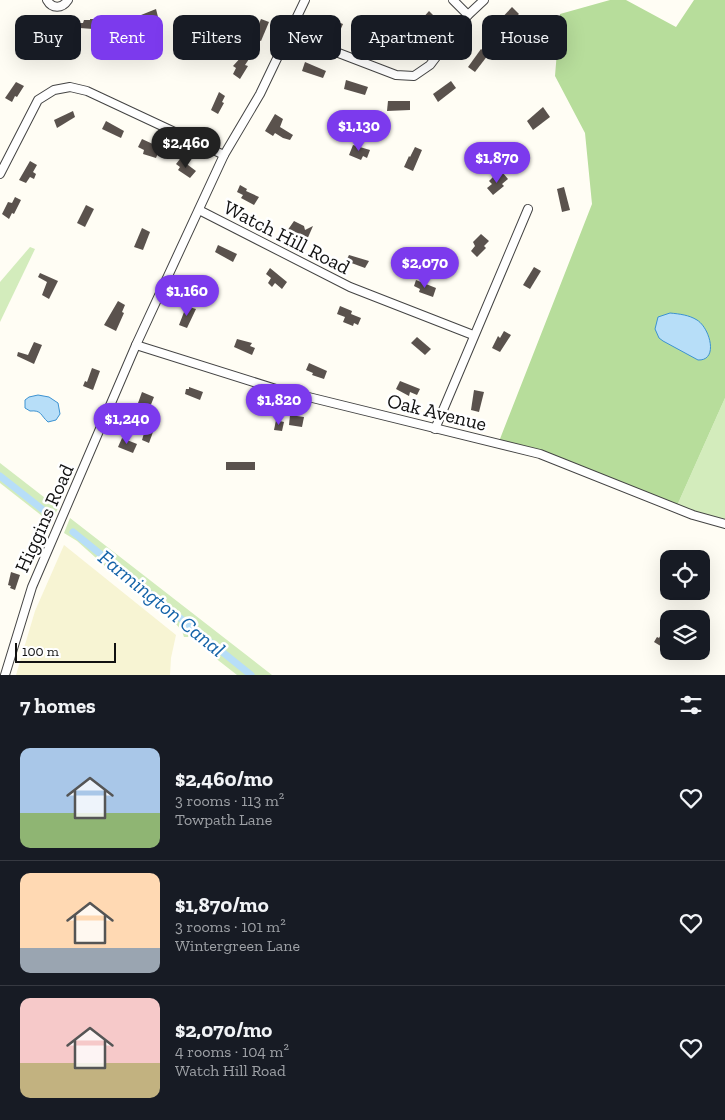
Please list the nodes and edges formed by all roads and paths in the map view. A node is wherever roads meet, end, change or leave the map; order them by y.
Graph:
1 (47, 0) edge
2 (68, 0) edge
3 (305, 0) edge
4 (453, 0) edge
5 (484, 0) edge
6 (298, 15) edge
7 (468, 15) joint
8 (276, 60) edge
9 (355, 60) edge
10 (434, 60) edge
11 (224, 155) junction
12 (0, 174) edge
13 (528, 209) dead end
14 (199, 210) junction
15 (473, 335) junction
16 (136, 345) junction
17 (435, 429) junction
18 (725, 524) edge
19 (5, 675) edge

1 - 2 street
3 - 6 street, Higgins Road
4 - 7 street
5 - 7 street
8 - 11 street, Higgins Road
9 - 10 street
11 - 12 street
11 - 14 street, Higgins Road
13 - 15 street
14 - 15 street, Watch Hill Road
14 - 16 street, Higgins Road
15 - 17 street
16 - 17 street, Oak Avenue
16 - 19 street, Higgins Road
17 - 18 street, Oak Avenue

